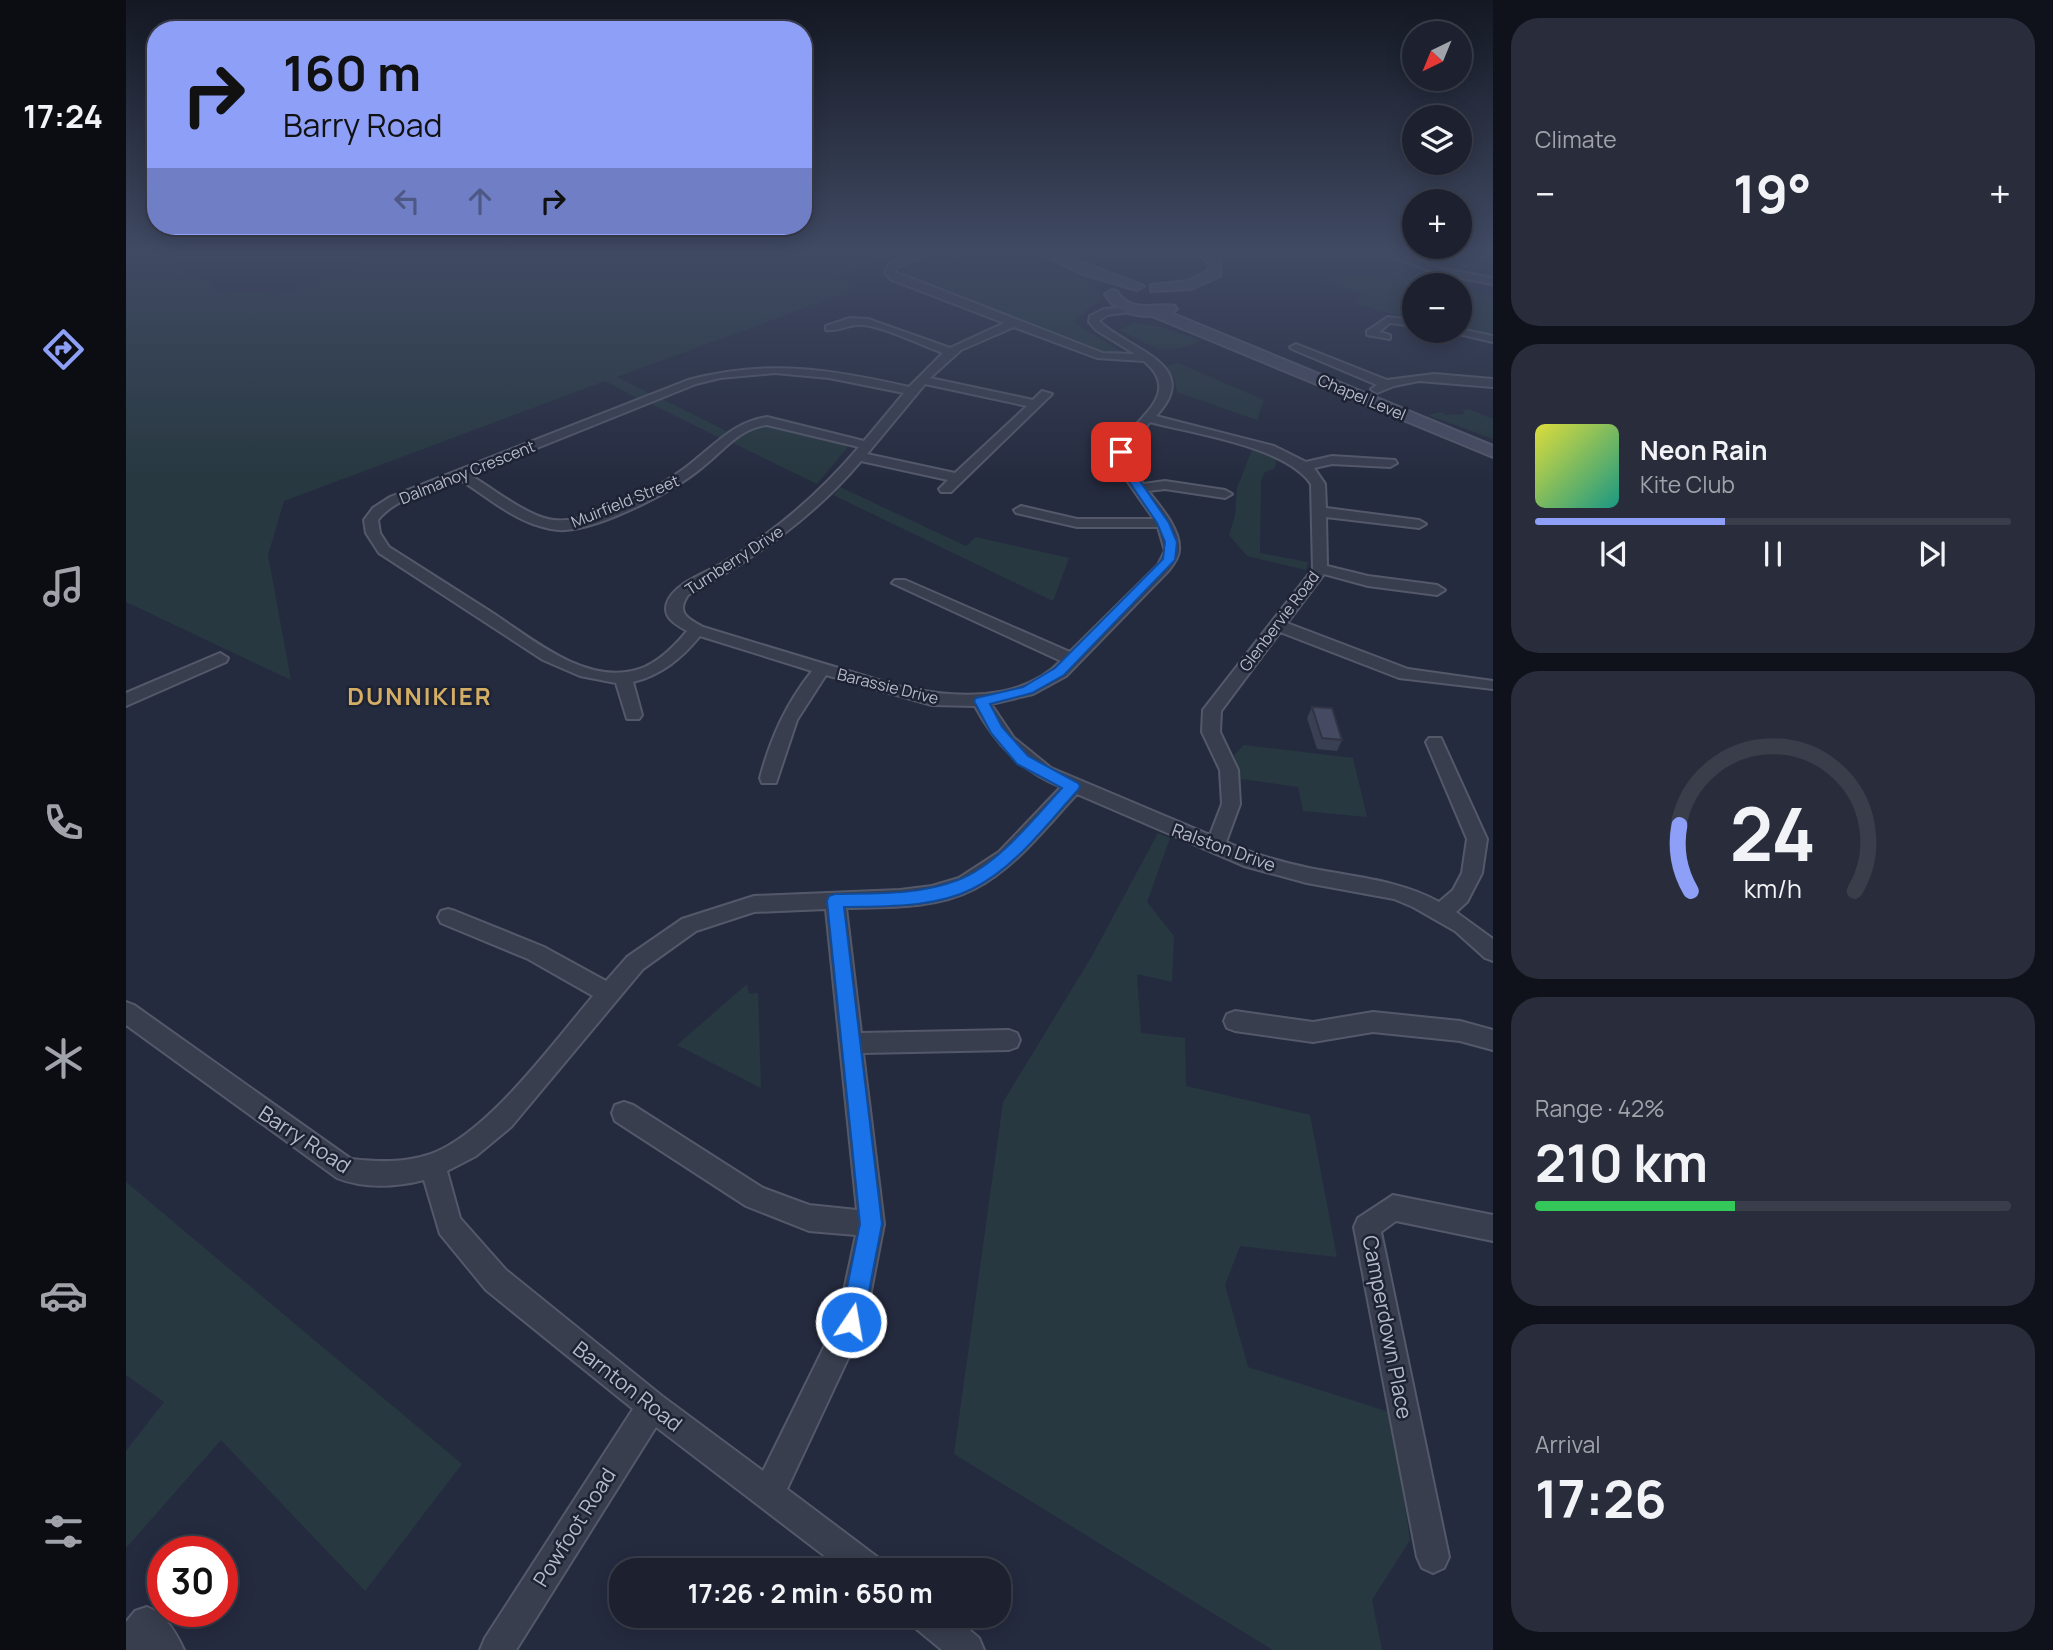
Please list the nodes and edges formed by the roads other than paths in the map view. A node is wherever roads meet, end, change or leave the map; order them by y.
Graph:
1 (885, 328) edge
2 (1002, 328) edge
3 (1026, 328) edge
4 (1101, 328) edge
5 (1192, 328) edge
6 (1215, 328) edge
7 (1378, 328) edge
8 (1472, 336) edge
9 (1386, 337) dead end
10 (1493, 340) edge
11 (1296, 347) dead end
12 (951, 352) junction
13 (1148, 358) junction
14 (923, 380) junction
15 (1493, 383) edge
16 (912, 391) junction
17 (1046, 394) dead end
18 (1035, 404) junction
19 (1147, 418) junction
20 (1493, 443) edge
21 (862, 451) junction
22 (1493, 452) edge
23 (1390, 463) dead end
24 (1303, 467) junction
25 (460, 474) junction
26 (958, 478) junction
27 (1139, 488) junction
28 (946, 489) dead end
29 (1225, 494) dead end
30 (1021, 510) dead end
31 (1321, 512) junction
32 (1163, 523) junction
33 (1419, 524) dead end
34 (562, 526) junction
35 (573, 540) dead end
36 (1320, 569) junction
37 (900, 583) dead end
38 (1437, 590) dead end
39 (1279, 625) junction
40 (697, 630) junction
41 (220, 658) dead end
42 (1073, 660) junction
43 (822, 669) junction
44 (623, 678) junction
45 (1488, 685) dead end
46 (126, 700) edge
47 (981, 701) junction
48 (633, 715) dead end
49 (1435, 742) dead end
50 (769, 778) dead end
51 (1073, 786) junction
52 (1215, 847) junction
53 (835, 901) junction
54 (1441, 912) junction
55 (448, 917) dead end
56 (1493, 952) edge
57 (607, 993) junction
58 (126, 1013) edge
59 (1235, 1021) dead end
60 (1009, 1040) dead end
61 (1493, 1040) edge
62 (852, 1044) junction
63 (624, 1113) dead end
64 (433, 1166) junction
65 (871, 1224) junction
66 (1493, 1228) edge
67 (652, 1406) junction
68 (768, 1494) junction
69 (1433, 1557) dead end
70 (853, 1558) edge
71 (941, 1628) edge
72 (126, 1648) edge
73 (167, 1650) edge
74 (497, 1650) edge
75 (967, 1650) edge

1 - 12 street
2 - 12 street, Turnberry Drive
3 - 13 street
4 - 13 street, Barassie Drive
5 - 22 main road, Chapel Level
6 - 20 main road, Chapel Level
7 - 9 street
8 - 10 street
11 - 15 street
12 - 14 street, Turnberry Drive
13 - 19 street, Barassie Drive
14 - 16 street, Turnberry Drive
14 - 18 street
16 - 21 street, Turnberry Drive
16 - 25 street, Dalmahoy Crescent
17 - 18 street
18 - 26 street
19 - 24 street
19 - 27 street, Barassie Drive
21 - 26 street, Muirfield Street
21 - 34 street, Muirfield Street
21 - 40 street, Turnberry Drive
23 - 24 street
24 - 31 street, Glenbervie Road
25 - 34 street, Muirfield Street
25 - 44 street, Dalmahoy Crescent
26 - 28 street
27 - 29 street
27 - 32 street, Barassie Drive
30 - 32 street
31 - 33 street
31 - 36 street, Glenbervie Road
32 - 42 street, Barassie Drive
34 - 35 street
36 - 38 street
36 - 39 street, Glenbervie Road
37 - 42 street
39 - 45 street
39 - 52 street, Glenbervie Road
40 - 43 street, Turnberry Drive
40 - 44 street, Dalmahoy Crescent
41 - 46 street
42 - 47 street, Barassie Drive
43 - 47 street, Barassie Drive
43 - 50 street
44 - 48 street
47 - 51 street, Ralston Drive
49 - 54 street
51 - 52 street, Ralston Drive
51 - 53 street, Barry Road
52 - 54 street, Ralston Drive
53 - 57 street, Barry Road
53 - 62 street
54 - 56 street, Ralston Drive
55 - 57 street
57 - 64 street, Barry Road
58 - 64 street, Barry Road
59 - 61 street
60 - 62 street
62 - 65 street
63 - 65 street
64 - 67 street, Barnton Road
65 - 68 street
66 - 69 street, Camperdown Place
67 - 68 street, Barnton Road
67 - 74 street, Powfoot Road
68 - 70 street, Barnton Road
71 - 75 street
72 - 73 street

